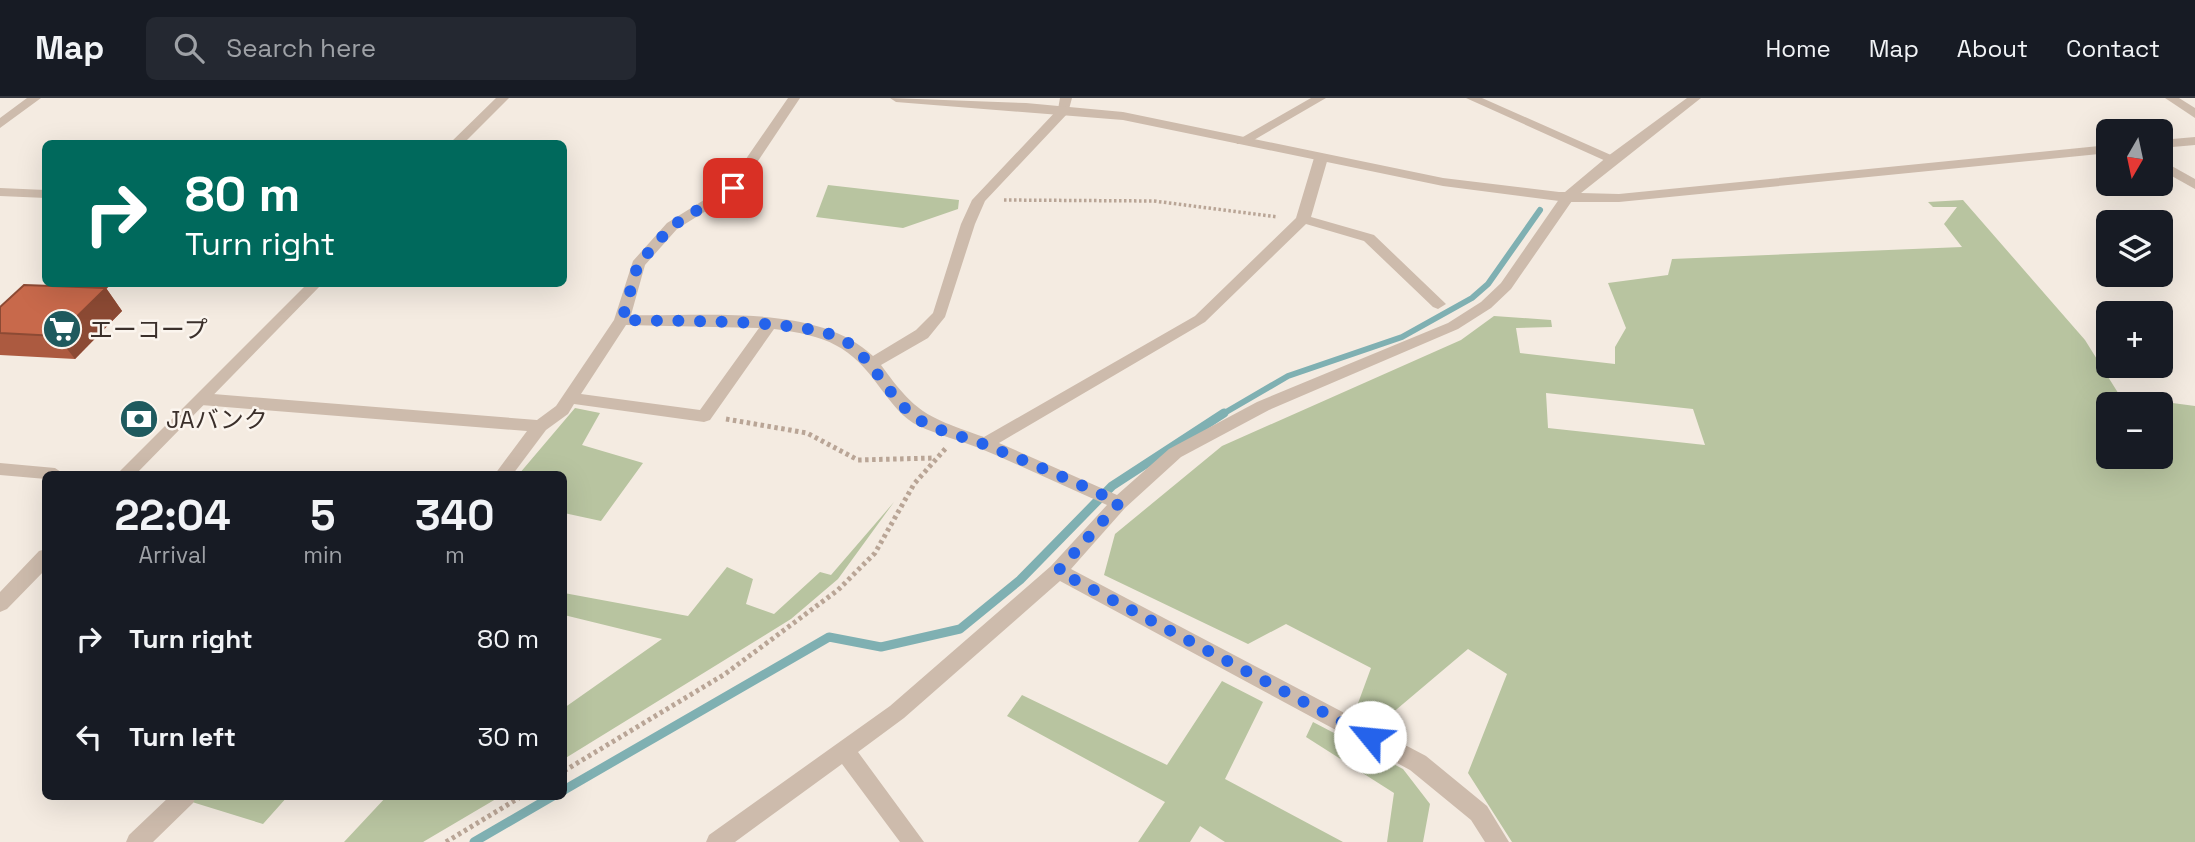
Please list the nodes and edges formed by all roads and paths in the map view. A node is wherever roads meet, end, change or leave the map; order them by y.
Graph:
1 (35, 98) edge
2 (503, 98) edge
3 (794, 98) edge
4 (896, 98) edge
5 (1320, 98) edge
6 (1472, 98) edge
7 (1695, 98) edge
8 (2171, 98) edge
9 (1065, 104) edge
10 (2195, 114) edge
11 (0, 124) edge
12 (459, 140) edge
13 (1242, 141) junction
14 (2195, 141) edge
15 (2174, 143) edge
16 (2096, 150) edge
17 (1321, 158) junction
18 (1613, 159) junction
19 (2174, 172) edge
20 (2195, 185) edge
21 (0, 192) edge
22 (42, 194) edge
23 (1567, 198) junction
24 (979, 200) junction
25 (1303, 219) junction
26 (312, 287) edge
27 (1438, 304) dead end
28 (622, 320) junction
29 (770, 324) junction
30 (872, 364) junction
31 (201, 398) junction
32 (570, 398) junction
33 (704, 416) junction
34 (540, 426) junction
35 (962, 437) junction
36 (985, 444) junction
37 (933, 458) junction
38 (0, 469) edge
39 (129, 471) edge
40 (506, 471) edge
41 (42, 473) edge
42 (1107, 497) junction
43 (42, 560) edge
44 (1058, 571) junction
45 (0, 604) edge
46 (845, 751) junction
47 (567, 769) edge
48 (181, 800) edge
49 (515, 800) edge
50 (137, 842) edge
51 (446, 842) edge
52 (717, 842) edge
53 (913, 842) edge
54 (1498, 842) edge

1 - 11 street
2 - 12 street
3 - 28 street
4 - 9 street
5 - 13 street
6 - 18 street
7 - 18 street
8 - 10 street
9 - 13 street
9 - 24 street
13 - 17 street
14 - 15 street
16 - 23 street
17 - 23 street
17 - 25 street
18 - 23 street
19 - 20 street
21 - 22 street
23 - 42 street
24 - 25 path
24 - 30 street
25 - 27 street
25 - 36 street
26 - 31 street
28 - 29 street
28 - 32 street
29 - 30 street
29 - 33 street
30 - 35 street
31 - 34 street
31 - 39 street
32 - 33 street
32 - 34 street
33 - 37 path
34 - 40 street
35 - 36 street
35 - 37 path
36 - 42 street
37 - 47 path
38 - 41 street
42 - 44 street
43 - 45 street
44 - 46 street
44 - 54 street
46 - 52 street
46 - 53 street
48 - 50 street
49 - 51 path

